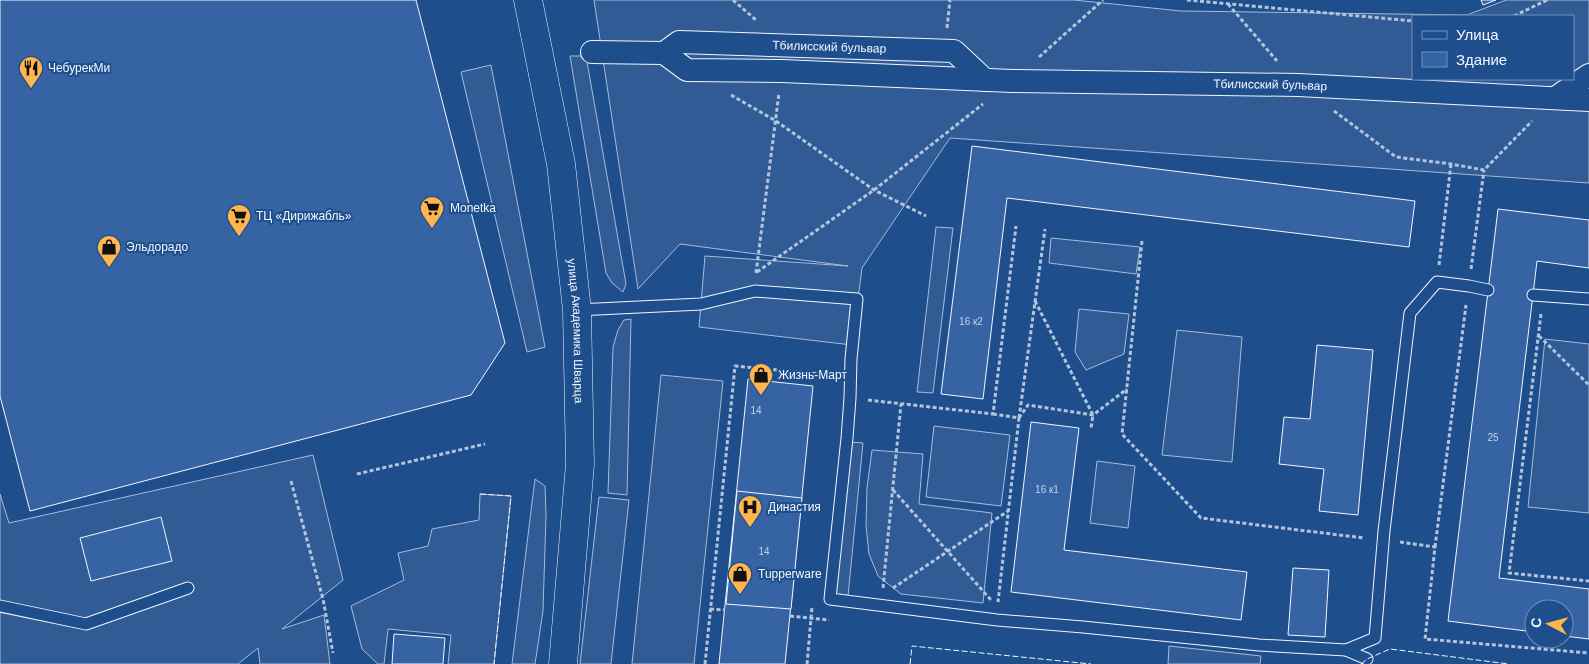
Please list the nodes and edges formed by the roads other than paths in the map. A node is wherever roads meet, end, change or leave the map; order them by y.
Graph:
1 (528, 0) edge
2 (592, 52) dead end
3 (664, 52) junction
4 (1589, 75) edge
5 (985, 80) junction
6 (1555, 98) junction
7 (1589, 100) edge
8 (1488, 290) dead end
9 (1539, 296) road end
10 (1589, 298) edge
11 (578, 310) junction
12 (188, 588) dead end
13 (0, 606) edge
14 (1346, 650) junction
15 (1367, 659) dead end
16 (563, 664) edge

1 - 11 street, улица Академика Шварца
2 - 3 street, Тбилисский бульвар
3 - 5 street, Тбилисский бульвар
3 - 5 street, Тбилисский бульвар
4 - 6 street
5 - 6 street, Тбилисский бульвар
6 - 7 street, Тбилисский бульвар
8 - 14 lane
9 - 10 lane
11 - 14 lane
11 - 16 street, улица Академика Шварца
12 - 13 lane
14 - 15 lane

